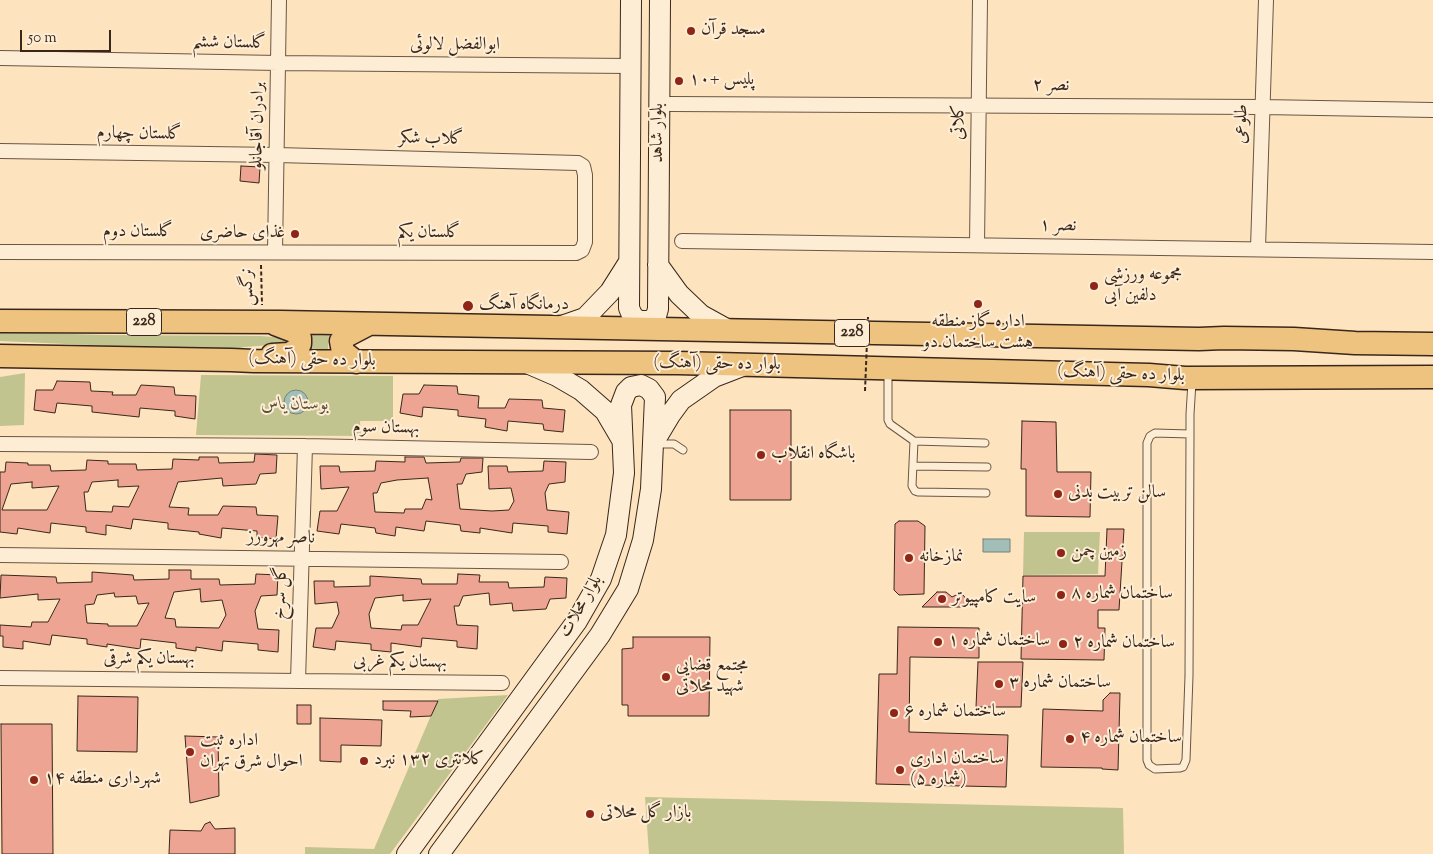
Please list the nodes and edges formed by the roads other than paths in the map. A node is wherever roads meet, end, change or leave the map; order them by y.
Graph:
1 (279, 0) edge
2 (631, 0) edge
3 (660, 0) edge
4 (980, 0) edge
5 (1266, 0) edge
6 (0, 58) edge
7 (278, 63) junction
8 (630, 66) junction
9 (670, 104) dead end
10 (979, 106) junction
11 (1262, 107) junction
12 (1433, 110) edge
13 (0, 151) edge
14 (277, 155) junction
15 (682, 241) dead end
16 (977, 245) junction
17 (1258, 248) junction
18 (582, 250) joint
19 (0, 252) edge
20 (275, 252) junction
21 (1433, 252) edge
22 (629, 262) junction
23 (658, 265) junction
24 (6, 320) edge
25 (266, 322) junction
26 (367, 325) junction
27 (554, 328) junction
28 (730, 331) junction
29 (1433, 344) edge
30 (0, 356) edge
31 (33, 356) junction
32 (0, 360) edge
33 (231, 360) junction
34 (356, 362) junction
35 (525, 363) junction
36 (746, 365) junction
37 (888, 369) junction
38 (1193, 378) junction
39 (1433, 378) edge
40 (1190, 434) junction
41 (914, 442) junction
42 (624, 443) junction
43 (984, 443) dead end
44 (0, 444) edge
45 (653, 444) junction
46 (305, 446) junction
47 (683, 450) dead end
48 (591, 452) dead end
49 (913, 466) junction
50 (987, 467) dead end
51 (986, 493) dead end
52 (0, 555) edge
53 (302, 558) junction
54 (561, 562) dead end
55 (0, 678) edge
56 (298, 681) junction
57 (502, 682) dead end
58 (406, 854) edge
59 (439, 854) edge

1 - 7 street, برادران آقاجانلو
2 - 8 main road, بلوار شاهد
3 - 23 main road, بلوار شاهد
4 - 10 street, کلاتی
5 - 11 street, طلوعی
6 - 7 street, گلستان ششم
7 - 8 street, ابوالفضل لالوئی
7 - 14 street, برادران آقاجانلو
8 - 22 main road, بلوار شاهد
9 - 10 street, نصر ۲
10 - 11 street, نصر ۲
10 - 16 street, کلاتی
11 - 12 street, نصر ۲
11 - 17 street, طلوعی
13 - 14 street, گلستان چهارم
14 - 18 street, گلاب شکر
14 - 20 street, برادران آقاجانلو
15 - 16 street, نصر ۱
16 - 17 street, نصر ۱
17 - 21 street, نصر ۱
18 - 20 street, گلستان یکم
19 - 20 street, گلستان دوم
22 - 23 main road, بلوار شاهد
22 - 27 main road
23 - 28 main road
24 - 25 main road, بلوار ده حقی (آهنگ) / 228
25 - 26 main road, بلوار ده حقی (آهنگ) / 228
25 - 33 main road
26 - 27 main road, بلوار ده حقی (آهنگ) / 228
26 - 34 main road
27 - 28 main road, بلوار ده حقی (آهنگ) / 228
28 - 29 main road, بلوار ده حقی (آهنگ) / 228
30 - 31 main road, بلوار ده حقی (آهنگ) / 228
31 - 32 main road
31 - 33 main road, بلوار ده حقی (آهنگ) / 228
33 - 34 main road, بلوار ده حقی (آهنگ) / 228
34 - 35 main road, بلوار ده حقی (آهنگ) / 228
35 - 36 main road, بلوار ده حقی (آهنگ) / 228
35 - 42 main road
36 - 37 main road, بلوار ده حقی (آهنگ) / 228
36 - 45 main road, بلوار محلات
37 - 38 main road, بلوار ده حقی (آهنگ) / 228
37 - 41 lane
38 - 39 main road, بلوار ده حقی (آهنگ) / 228
38 - 40 lane
40 - 40 lane
41 - 43 lane
41 - 49 lane
42 - 45 main road, بلوار محلات
42 - 58 main road, بلوار محلات
44 - 46 street, بهستان سوم
45 - 47 lane
45 - 59 main road, بلوار محلات
46 - 48 street, بهستان سوم
46 - 53 street, گل سرخ
49 - 50 lane
49 - 51 lane
52 - 53 street, ناصر مهرورز
53 - 54 street, ناصر مهرورز
53 - 56 street, گل سرخ
55 - 56 street, بهستان یکم شرقی
56 - 57 street, بهستان یکم غربی

